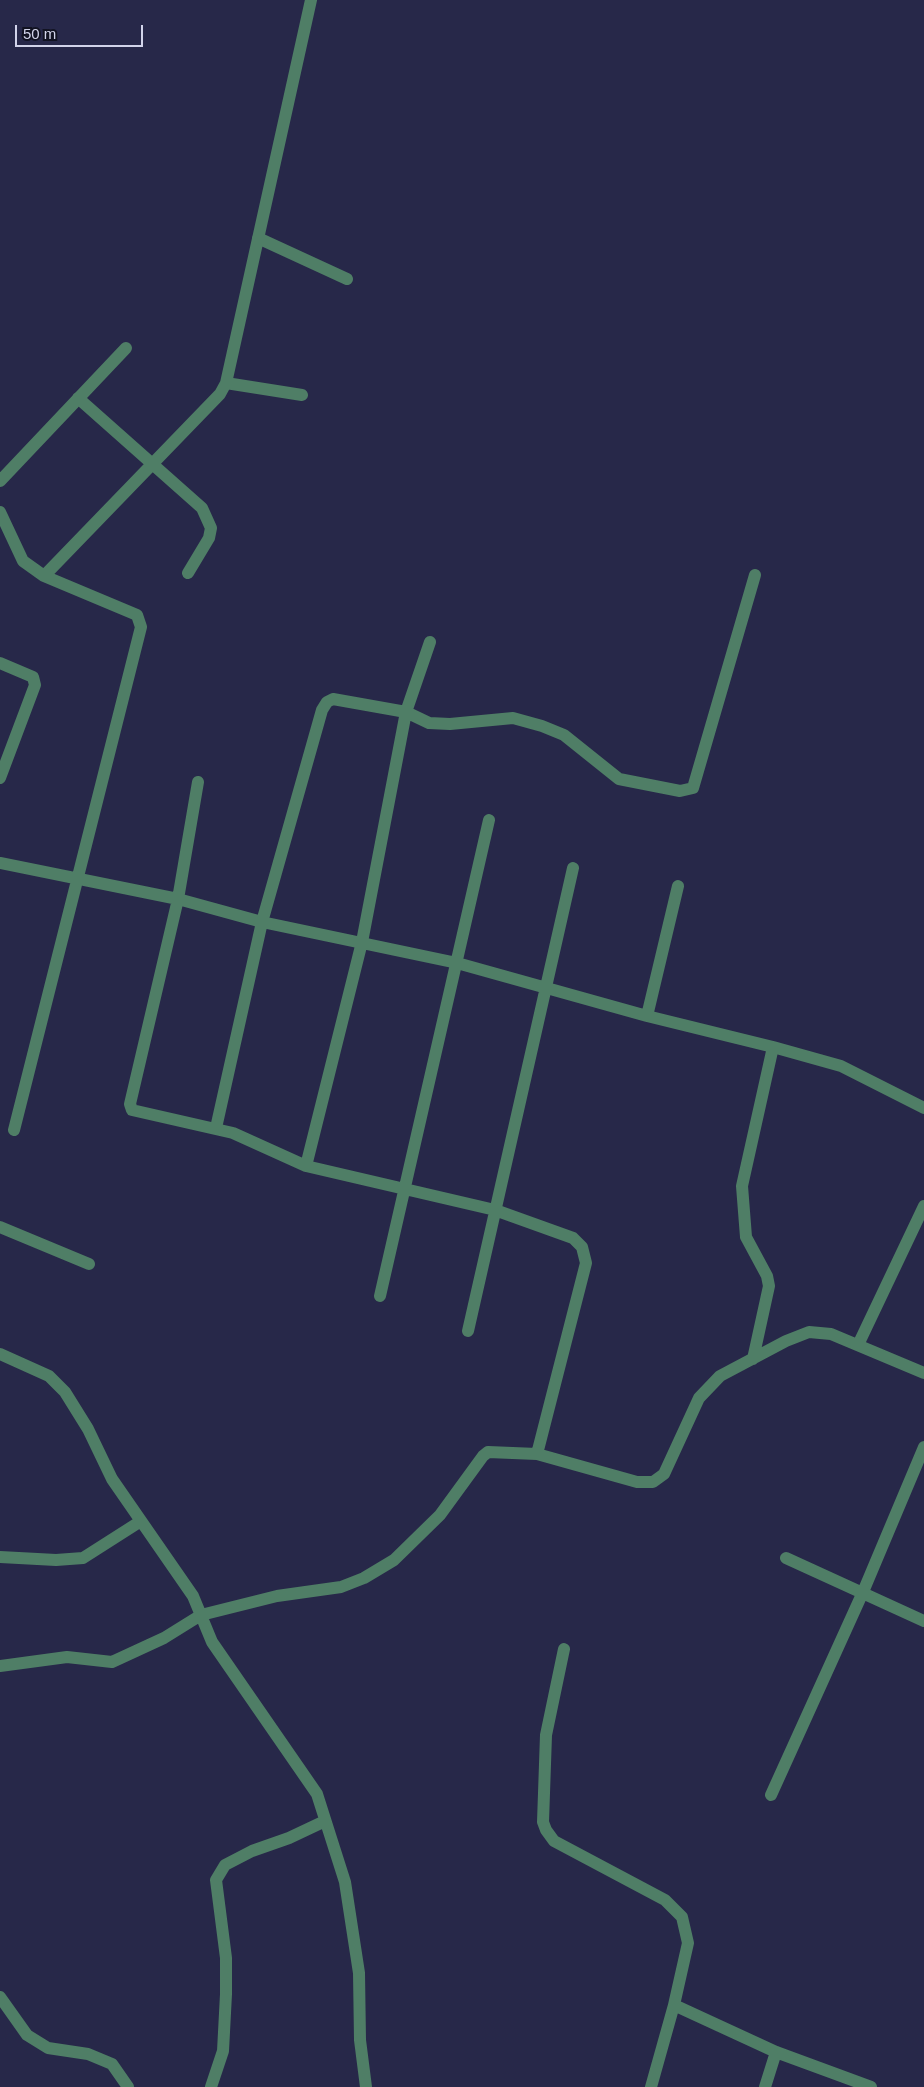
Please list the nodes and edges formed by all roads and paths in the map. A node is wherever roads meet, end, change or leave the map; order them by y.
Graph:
1 (310, 0) edge
2 (258, 238) junction
3 (347, 279) dead end
4 (126, 348) dead end
5 (226, 383) junction
6 (302, 395) dead end
7 (78, 398) junction
8 (152, 465) junction
9 (0, 482) edge
10 (0, 512) edge
11 (188, 574) dead end
12 (755, 575) dead end
13 (44, 576) junction
14 (430, 642) dead end
15 (0, 663) edge
16 (406, 712) junction
17 (1, 774) edge
18 (198, 782) dead end
19 (489, 820) dead end
20 (0, 863) edge
21 (573, 868) dead end
22 (78, 878) junction
23 (678, 886) dead end
24 (178, 899) junction
25 (262, 922) junction
26 (362, 942) junction
27 (457, 963) junction
28 (546, 988) junction
29 (647, 1016) junction
30 (773, 1047) junction
31 (924, 1108) edge
32 (216, 1128) junction
33 (14, 1130) dead end
34 (306, 1166) junction
35 (403, 1189) junction
36 (924, 1206) edge
37 (495, 1210) junction
38 (0, 1227) edge
39 (89, 1264) dead end
40 (380, 1296) dead end
41 (468, 1331) dead end
42 (858, 1345) junction
43 (0, 1354) edge
44 (753, 1359) junction
45 (924, 1373) edge
46 (924, 1447) edge
47 (537, 1454) junction
48 (141, 1521) junction
49 (0, 1557) edge
50 (786, 1558) dead end
51 (863, 1592) junction
52 (200, 1615) junction
53 (924, 1621) edge
54 (564, 1649) dead end
55 (0, 1666) edge
56 (771, 1794) dead end
57 (324, 1820) junction
58 (0, 1997) edge
59 (674, 2005) junction
60 (776, 2052) junction
61 (866, 2086) edge
62 (128, 2087) edge
63 (211, 2087) edge
64 (366, 2087) edge
65 (651, 2087) edge
66 (765, 2087) edge

1 - 2 street
2 - 3 street
2 - 5 street
4 - 7 street
5 - 6 street
5 - 8 street
7 - 8 street
7 - 9 street
8 - 11 street
8 - 13 street
10 - 13 street
12 - 16 street
13 - 22 street
14 - 16 street
15 - 17 street
16 - 25 street
16 - 26 street
18 - 24 street
19 - 27 street
20 - 22 street
21 - 28 street
22 - 24 street
22 - 33 street
23 - 29 street
24 - 25 street
24 - 32 street
25 - 26 street
25 - 32 street
26 - 27 street
26 - 34 street
27 - 28 street
27 - 35 street
28 - 29 street
28 - 37 street
29 - 30 street
30 - 31 street
30 - 44 street
32 - 34 street
34 - 35 street
35 - 37 street
35 - 40 street
36 - 42 street
37 - 41 street
37 - 47 street
38 - 39 street
42 - 44 street
42 - 45 street
43 - 48 street
44 - 47 street
46 - 51 street
47 - 52 street
48 - 49 street
48 - 52 street
50 - 51 street
51 - 53 street
51 - 56 street
52 - 55 street
52 - 57 street
54 - 59 street
57 - 63 street
57 - 64 street
58 - 62 street
59 - 60 street
59 - 65 street
60 - 61 street
60 - 66 street

